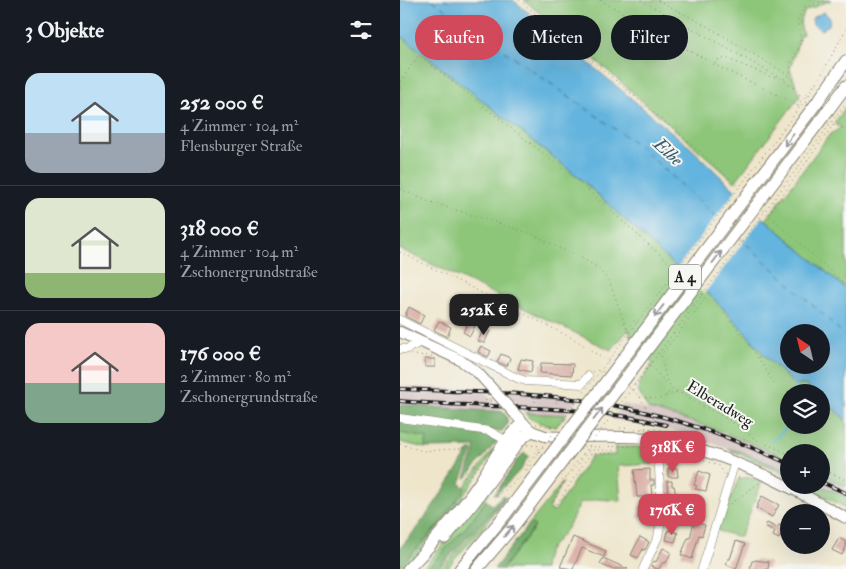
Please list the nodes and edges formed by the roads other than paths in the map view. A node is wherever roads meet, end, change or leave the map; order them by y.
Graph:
1 (846, 61) edge
2 (846, 86) edge
3 (400, 320) edge
4 (400, 333) edge
5 (400, 340) edge
6 (421, 342) junction
7 (400, 349) edge
8 (588, 376) dead end
9 (400, 418) edge
10 (523, 423) junction
11 (658, 439) junction
12 (518, 445) junction
13 (735, 462) junction
14 (846, 518) edge
15 (408, 569) edge
16 (417, 569) edge
17 (460, 569) edge
18 (477, 569) edge
19 (643, 569) edge
20 (702, 569) edge

1 -> 17 highway, A 4, bridge
18 -> 2 highway, A 4, bridge
3 - 8 street
4 - 5 street
4 - 6 main road
6 - 7 street
6 - 10 main road, bridge
9 - 12 street
10 - 11 main road
10 - 12 highway
11 - 13 main road
11 - 19 street
12 - 15 highway
12 - 16 highway
13 - 14 main road
13 - 20 street

